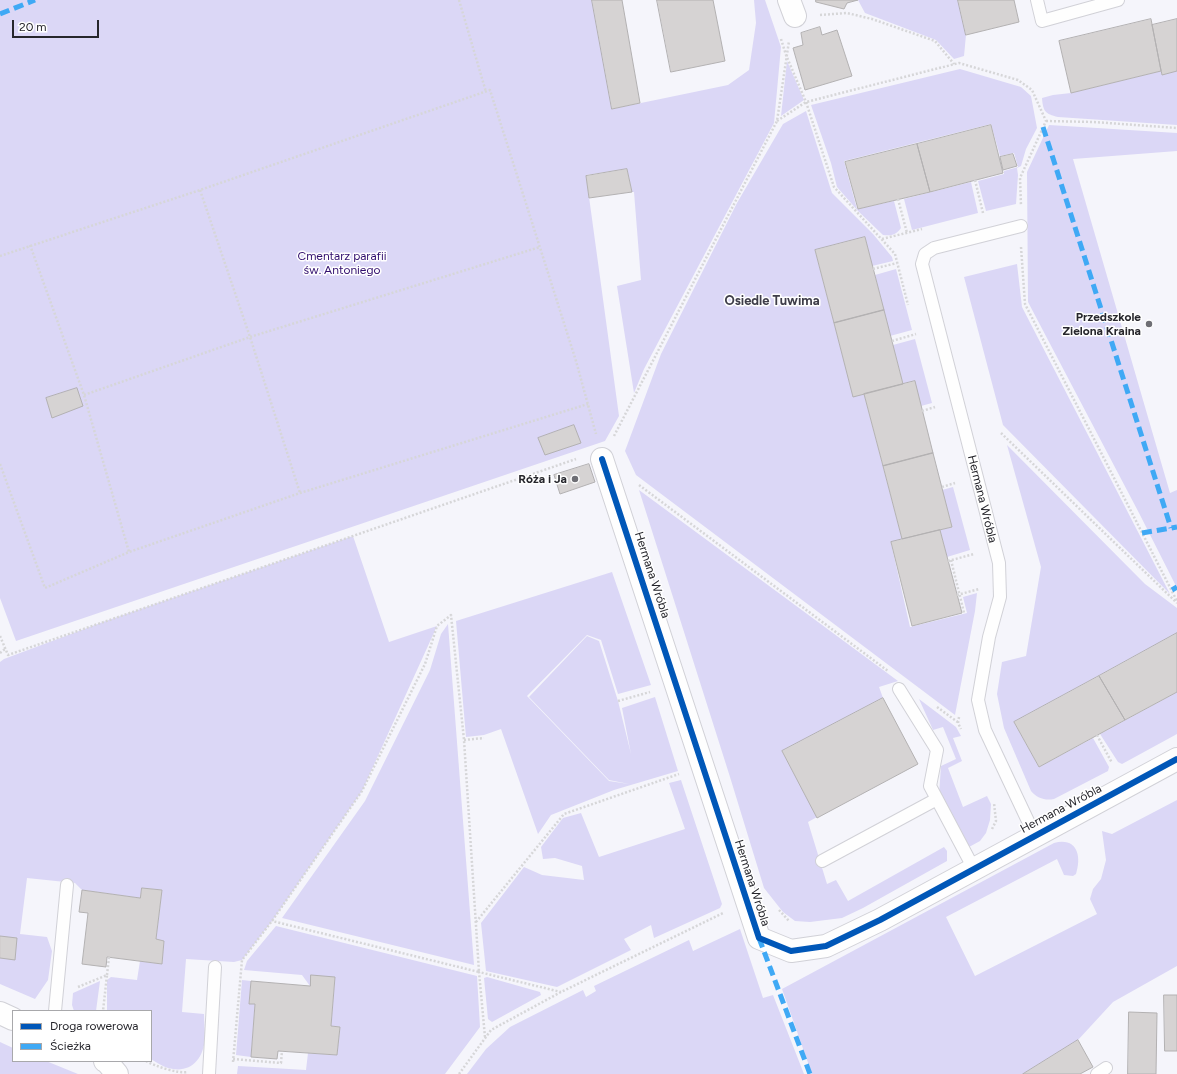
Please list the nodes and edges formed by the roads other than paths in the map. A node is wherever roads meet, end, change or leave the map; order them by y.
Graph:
1 (1037, 0) edge
2 (1118, 0) edge
3 (1021, 226) road end
4 (602, 459) road end
5 (899, 689) dead end
6 (1177, 759) edge
7 (937, 799) junction
8 (1034, 836) junction
9 (822, 861) dead end
10 (970, 862) junction
11 (67, 885) dead end
12 (215, 967) dead end
13 (55, 1010) edge
14 (0, 1013) edge
15 (12, 1019) edge
16 (106, 1062) edge
17 (117, 1074) edge
18 (209, 1074) edge

1 - 2 lane
3 - 8 lane, Hermana Wróbla
4 - 10 street, Hermana Wróbla
5 - 7 lane
6 - 8 street, Hermana Wróbla
7 - 9 lane
7 - 10 lane
8 - 10 street, Hermana Wróbla
11 - 13 lane
12 - 18 lane
14 - 15 street
16 - 17 street

